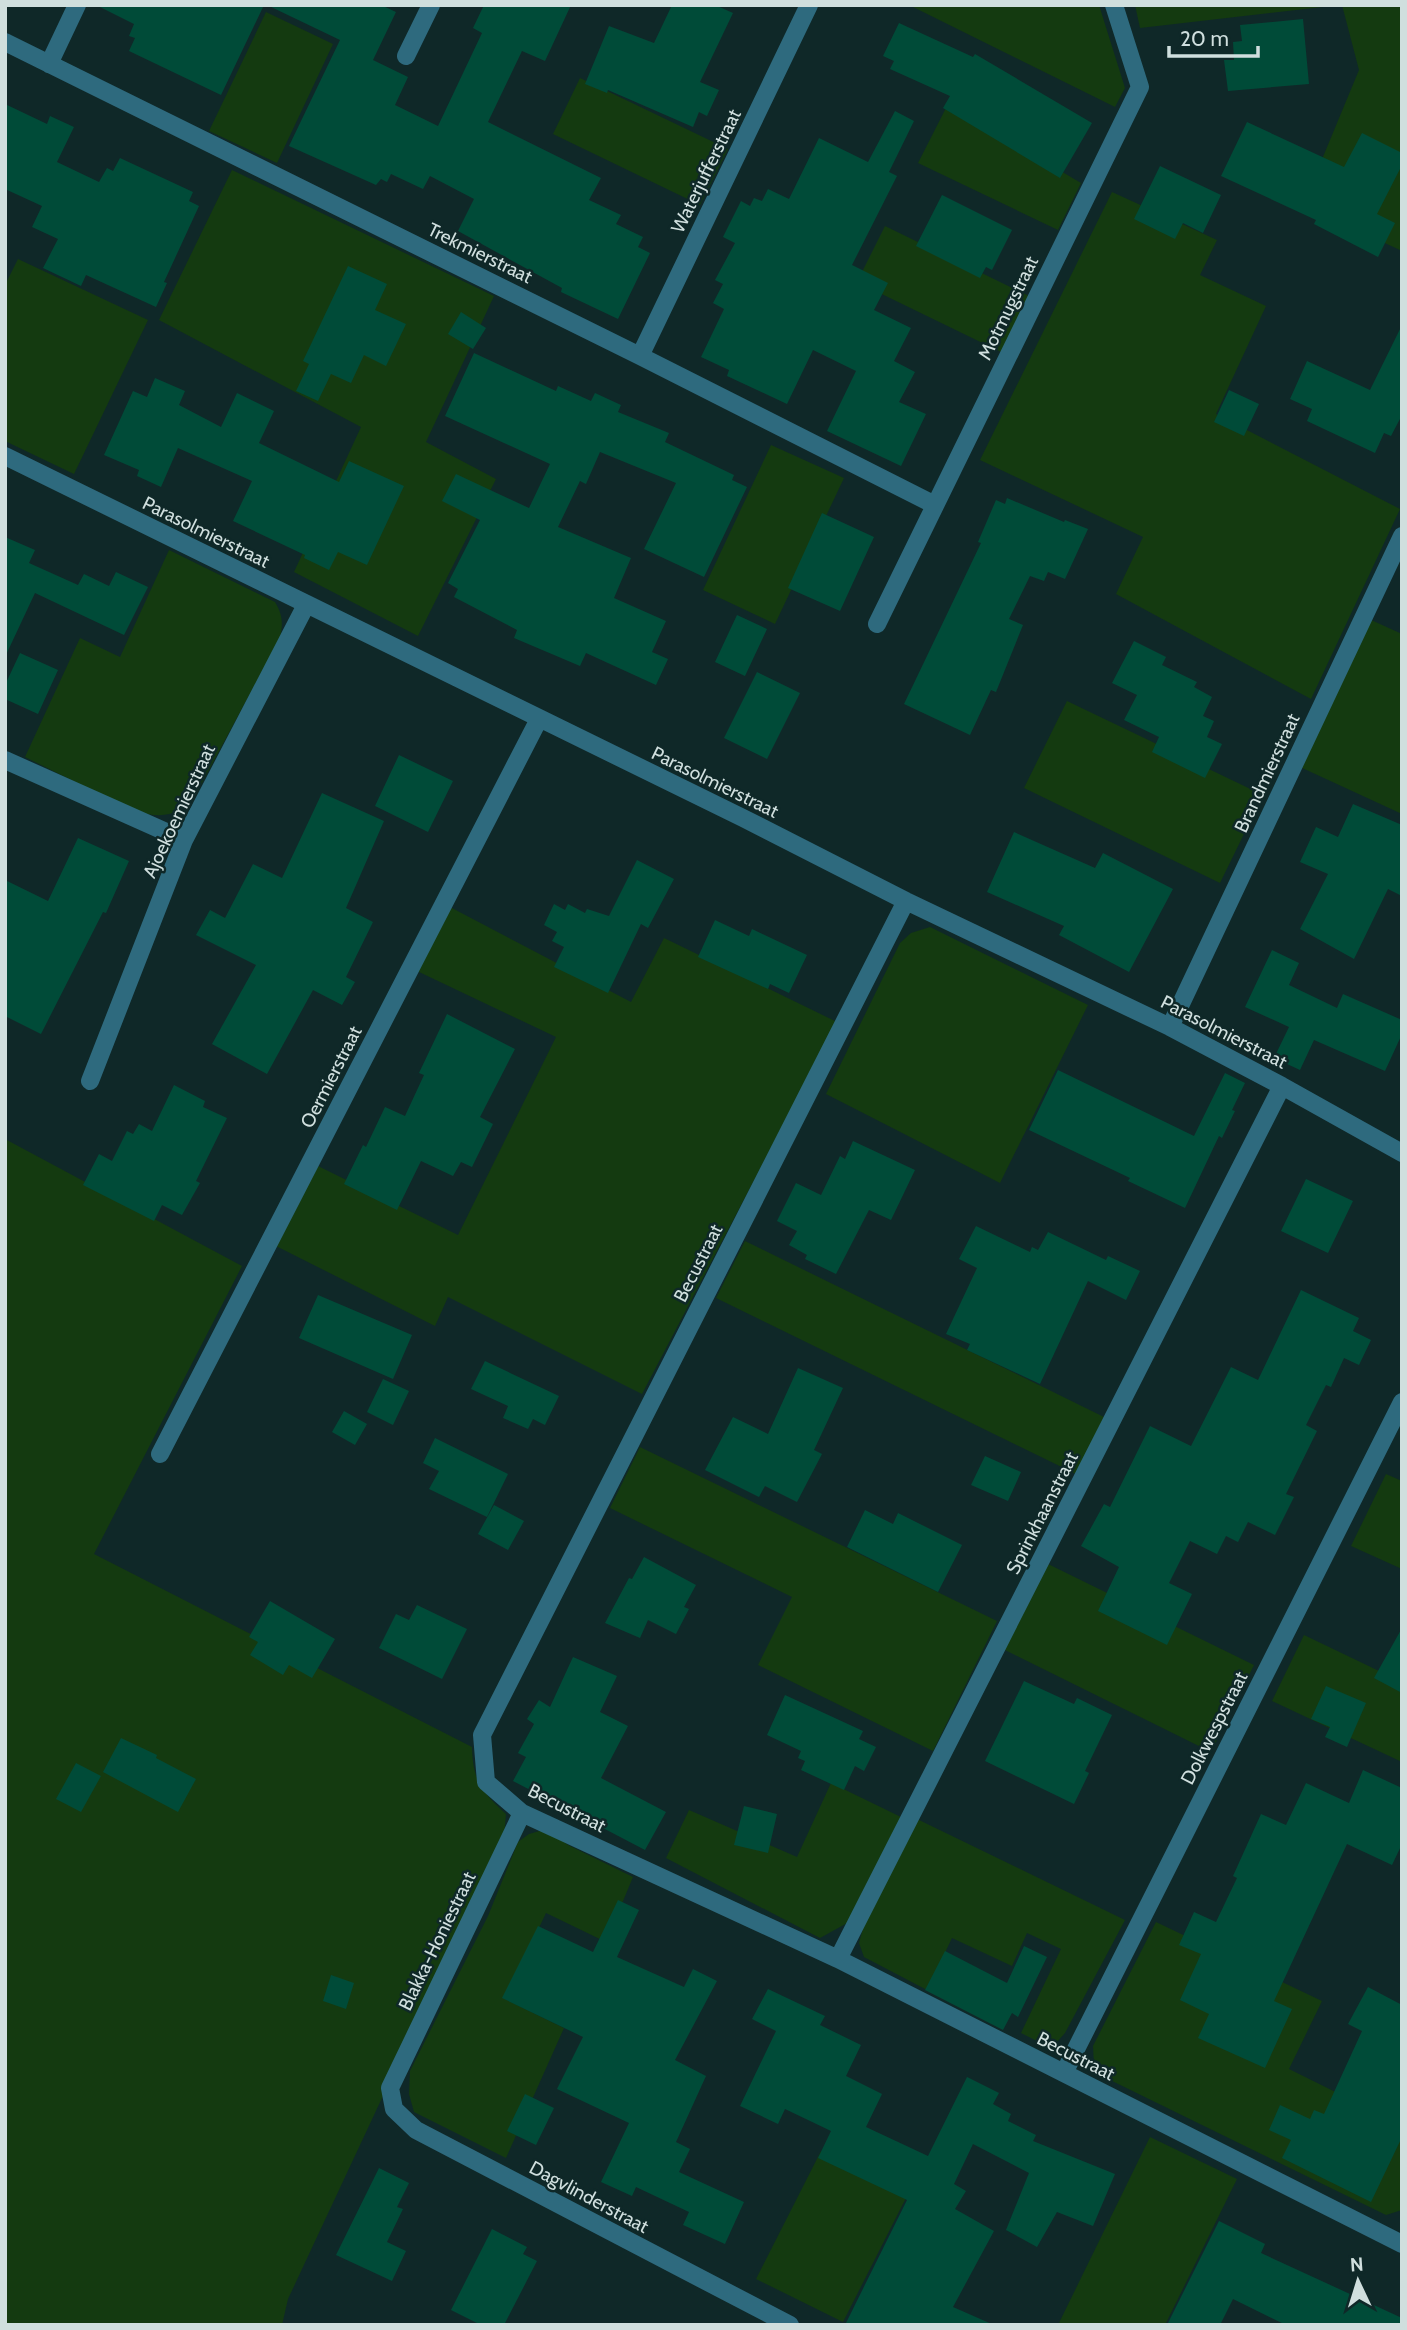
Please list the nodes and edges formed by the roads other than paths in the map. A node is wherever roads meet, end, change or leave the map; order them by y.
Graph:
1 (77, 5) edge
2 (431, 5) edge
3 (809, 5) edge
4 (1114, 5) edge
5 (5, 42) edge
6 (406, 57) dead end
7 (49, 64) junction
8 (640, 356) junction
9 (5, 456) edge
10 (936, 505) junction
11 (1402, 536) edge
12 (306, 605) junction
13 (877, 624) dead end
14 (539, 719) junction
15 (5, 760) edge
16 (184, 840) junction
17 (906, 901) junction
18 (1170, 1027) junction
19 (90, 1081) dead end
20 (1282, 1086) junction
21 (1402, 1153) edge
22 (1402, 1402) edge
23 (160, 1454) dead end
24 (522, 1813) junction
25 (838, 1959) junction
26 (1064, 2073) junction
27 (390, 2088) joint
28 (1400, 2240) edge
29 (790, 2325) edge

1 - 7 street
2 - 6 street
3 - 8 street, Waterjufferstraat
4 - 10 street, Motmugstraat
5 - 7 street, Trekmierstraat
7 - 8 street, Trekmierstraat
8 - 10 street, Trekmierstraat
9 - 12 street, Parasolmierstraat
10 - 13 street, Motmugstraat
11 - 18 street, Brandmierstraat
12 - 14 street, Parasolmierstraat
12 - 16 street, Ajoekoemierstraat
14 - 17 street, Parasolmierstraat
14 - 23 street, Oermierstraat
15 - 16 street
16 - 19 street, Ajoekoemierstraat
17 - 18 street, Parasolmierstraat
17 - 24 street, Becustraat
18 - 20 street, Parasolmierstraat
20 - 21 street, Parasolmierstraat
20 - 25 street, Sprinkhaanstraat
22 - 26 street, Dolkwespstraat
24 - 25 street, Becustraat
24 - 27 street, Blakka-Honiestraat
25 - 26 street, Becustraat
26 - 28 street, Becustraat
27 - 29 street, Dagvlinderstraat

